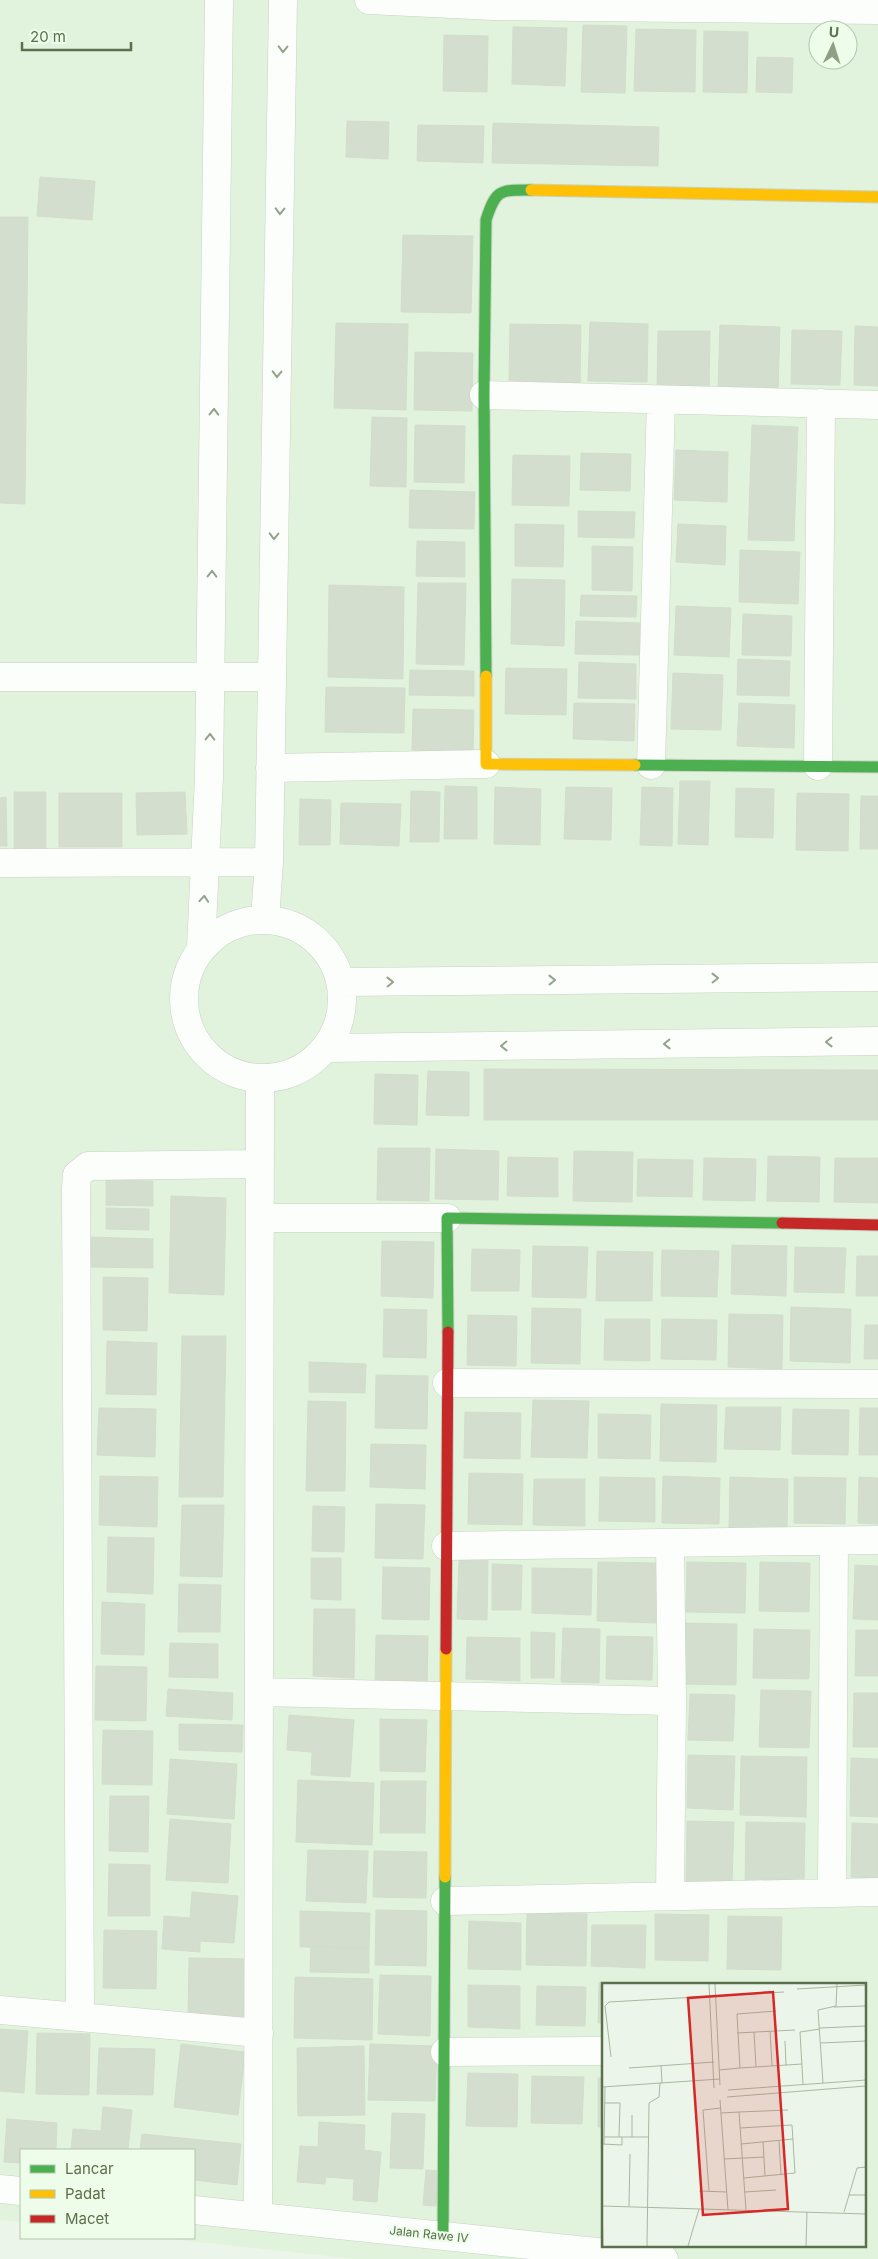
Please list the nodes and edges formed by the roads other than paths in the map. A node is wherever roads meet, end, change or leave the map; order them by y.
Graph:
1 (219, 0) edge
2 (284, 0) edge
3 (369, 0) edge
4 (493, 3) edge
5 (649, 4) edge
6 (878, 10) edge
7 (878, 197) edge
8 (484, 395) junction
9 (662, 400) junction
10 (821, 403) junction
11 (878, 405) edge
12 (210, 677) junction
13 (272, 677) junction
14 (0, 678) edge
15 (486, 764) junction
16 (650, 765) junction
17 (818, 766) junction
18 (878, 767) edge
19 (270, 768) junction
20 (206, 862) junction
21 (269, 862) junction
22 (0, 863) edge
23 (265, 919) junction
24 (201, 948) junction
25 (878, 977) edge
26 (341, 982) junction
27 (878, 1041) edge
28 (327, 1048) junction
29 (260, 1079) junction
30 (260, 1164) junction
31 (260, 1218) junction
32 (447, 1218) junction
33 (878, 1225) edge
34 (446, 1383) junction
35 (878, 1384) edge
36 (878, 1540) edge
37 (834, 1541) junction
38 (670, 1543) junction
39 (446, 1546) junction
40 (259, 1692) junction
41 (446, 1696) junction
42 (672, 1701) junction
43 (832, 1892) junction
44 (878, 1892) edge
45 (670, 1896) junction
46 (445, 1901) junction
47 (0, 2010) edge
48 (80, 2017) junction
49 (259, 2033) junction
50 (602, 2051) edge
51 (445, 2052) junction
52 (0, 2189) edge
53 (20, 2192) edge
54 (195, 2210) edge
55 (258, 2216) junction
56 (443, 2236) junction
57 (664, 2259) edge

12 -> 1 street
2 -> 13 street
3 - 4 street
4 - 5 street
5 - 6 street
7 - 8 street
8 - 9 street
8 - 15 street
9 - 10 street
9 - 16 street
10 - 11 street
10 - 17 street
12 - 13 street
12 - 14 street
20 -> 12 street
13 - 19 street
15 - 16 street
15 - 19 street
16 - 17 street
17 - 18 street
19 - 21 street
20 - 21 street
20 - 22 street
24 -> 20 street
21 - 23 street
23 - 24 street
23 - 26 street
24 - 29 street
26 -> 25 street
26 - 28 street
27 -> 28 street
28 - 29 street
29 - 30 street
30 - 31 street
30 - 48 street
31 - 32 street
31 - 40 street
32 - 33 street
32 - 34 street
34 - 35 street
34 - 39 street
36 - 37 street
37 - 38 street
37 - 43 street
38 - 39 street
38 - 42 street
39 - 41 street
40 - 41 street
40 - 49 street
41 - 42 street
41 - 46 street
42 - 45 street
43 - 44 street
43 - 45 street
45 - 46 street
46 - 51 street
47 - 48 street
48 - 49 street
49 - 55 street
50 - 51 street
51 - 56 street
52 - 53 street
54 - 55 street, Jalan Rawe IV
55 - 56 street, Jalan Rawe IV
56 - 57 street, Jalan Rawe IV

